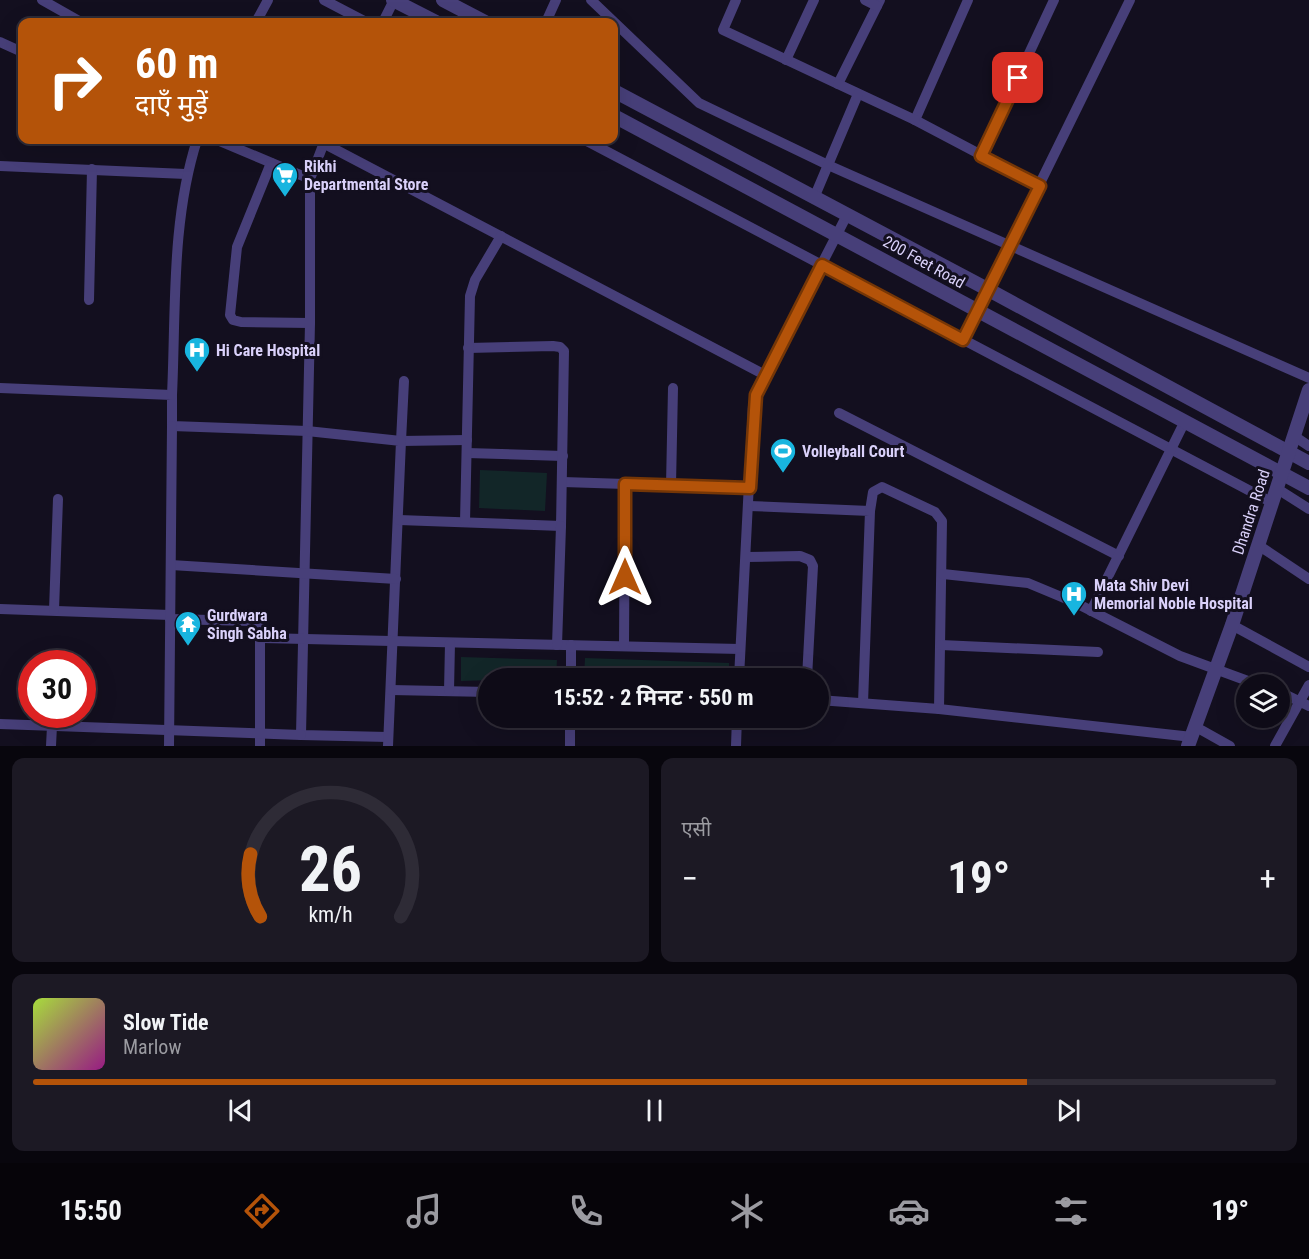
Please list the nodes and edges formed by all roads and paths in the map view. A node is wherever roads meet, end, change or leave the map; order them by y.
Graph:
1 (42, 0) edge
2 (268, 0) edge
3 (324, 0) edge
4 (394, 0) edge
5 (443, 0) edge
6 (556, 0) edge
7 (591, 0) edge
8 (736, 0) edge
9 (814, 0) edge
10 (866, 0) edge
11 (968, 0) edge
12 (1054, 0) edge
13 (1130, 0) edge
14 (878, 3) edge
15 (74, 18) edge
16 (258, 18) edge
17 (358, 18) edge
18 (385, 18) edge
19 (428, 18) edge
20 (477, 18) edge
21 (548, 18) edge
22 (610, 18) edge
23 (618, 26) edge
24 (0, 42) edge
25 (18, 50) edge
26 (786, 60) junction
27 (838, 84) junction
28 (618, 93) edge
29 (858, 94) junction
30 (618, 118) edge
31 (915, 120) junction
32 (196, 144) edge
33 (226, 144) edge
34 (323, 144) edge
35 (330, 144) edge
36 (593, 144) edge
37 (981, 156) junction
38 (271, 163) junction
39 (828, 165) junction
40 (0, 166) edge
41 (92, 169) junction
42 (186, 174) junction
43 (310, 179) junction
44 (1040, 186) junction
45 (814, 198) junction
46 (847, 215) junction
47 (838, 234) junction
48 (501, 236) junction
49 (1009, 247) junction
50 (822, 265) junction
51 (989, 290) junction
52 (89, 300) dead end
53 (978, 311) junction
54 (310, 324) junction
55 (963, 340) junction
56 (468, 348) junction
57 (765, 375) junction
58 (1309, 378) edge
59 (404, 381) dead end
60 (0, 388) edge
61 (673, 388) dead end
62 (1309, 390) edge
63 (172, 395) junction
64 (839, 413) dead end
65 (1184, 423) junction
66 (172, 426) junction
67 (307, 431) junction
68 (1294, 436) junction
69 (467, 440) junction
70 (401, 441) junction
71 (1309, 446) edge
72 (1289, 450) junction
73 (1171, 451) junction
74 (467, 453) junction
75 (563, 456) junction
76 (1309, 463) edge
77 (1282, 472) junction
78 (563, 482) junction
79 (625, 484) junction
80 (670, 485) junction
81 (750, 488) junction
82 (1276, 488) junction
83 (1309, 488) edge
84 (58, 499) dead end
85 (1271, 502) junction
86 (748, 506) junction
87 (1309, 508) edge
88 (870, 512) junction
89 (399, 520) junction
90 (465, 522) junction
91 (561, 526) junction
92 (1258, 545) junction
93 (1119, 555) junction
94 (746, 557) junction
95 (171, 565) junction
96 (303, 573) junction
97 (943, 574) junction
98 (396, 579) junction
99 (1309, 579) edge
100 (0, 609) edge
101 (54, 610) junction
102 (1091, 611) junction
103 (170, 617) junction
104 (1232, 625) junction
105 (262, 638) junction
106 (301, 641) junction
107 (393, 642) junction
108 (450, 643) junction
109 (556, 645) junction
110 (571, 645) junction
111 (941, 645) junction
112 (624, 646) junction
113 (740, 649) junction
114 (1098, 652) dead end
115 (1309, 667) edge
116 (571, 668) edge
117 (739, 668) edge
118 (808, 668) edge
119 (1216, 670) junction
120 (1236, 677) edge
121 (1309, 685) edge
122 (391, 690) junction
123 (449, 691) junction
124 (478, 692) edge
125 (1290, 696) edge
126 (829, 701) edge
127 (863, 703) junction
128 (1305, 703) edge
129 (939, 709) junction
130 (0, 724) edge
131 (18, 725) edge
132 (52, 728) edge
133 (91, 728) edge
134 (570, 728) edge
135 (737, 728) edge
136 (170, 732) junction
137 (261, 734) junction
138 (301, 735) junction
139 (1192, 737) edge
140 (388, 742) edge
141 (51, 746) edge
142 (169, 746) edge
143 (260, 746) edge
144 (570, 746) edge
145 (736, 746) edge
146 (1230, 746) edge
147 (1275, 746) edge

1 - 15 street
2 - 16 street
3 - 17 street
4 - 18 street
4 - 19 street
5 - 20 street
6 - 21 street
7 - 22 street
8 - 26 street
9 - 26 street
10 - 14 street
11 - 31 street
12 - 37 street
13 - 44 street
14 - 27 street
23 - 39 street
24 - 25 street
26 - 27 street
27 - 29 street
28 - 45 street
29 - 31 street
29 - 39 street
30 - 47 street, 200 Feet Road
31 - 37 street
32 - 42 street
33 - 38 street
34 - 43 street
35 - 48 street
36 - 50 street
37 - 44 street
38 - 43 street
38 - 54 street
39 - 45 street
39 - 49 street
40 - 41 street
41 - 42 street
41 - 52 street
42 - 63 street
43 - 54 street
44 - 49 street
45 - 46 street
46 - 47 street
46 - 51 street
47 - 50 street
47 - 53 street, 200 Feet Road
48 - 56 street
48 - 57 street
49 - 51 street
49 - 58 street
50 - 55 street
50 - 57 street
51 - 53 street
51 - 72 street
53 - 55 street
53 - 65 street, 200 Feet Road
54 - 67 street
55 - 73 street
56 - 69 street
56 - 75 street
57 - 81 street
59 - 70 street
60 - 63 street
61 - 80 street
62 - 68 street, Dhandra Road
63 - 66 street
64 - 93 street
65 - 73 street
65 - 77 street, 200 Feet Road
66 - 67 street
66 - 95 street
67 - 70 street
67 - 96 street
68 - 71 street
68 - 72 street, Dhandra Road
69 - 70 street
69 - 74 street
70 - 89 street
72 - 76 street
72 - 77 street, Dhandra Road
73 - 85 street
73 - 93 street
74 - 75 street
74 - 90 street
75 - 78 street
77 - 82 street, Dhandra Road
77 - 83 street, 200 Feet Road
78 - 79 street
78 - 91 street
79 - 80 street
79 - 112 street
80 - 81 street
81 - 86 street
82 - 85 street, Dhandra Road
82 - 87 street
84 - 101 street
85 - 92 street, Dhandra Road
86 - 88 street
86 - 94 street
88 - 97 street
88 - 127 street
89 - 90 street
89 - 98 street
90 - 91 street
91 - 109 street
92 - 99 street
92 - 104 street, Dhandra Road
93 - 102 street
94 - 113 street
94 - 118 street
95 - 96 street
95 - 103 street
96 - 98 street
96 - 106 street
97 - 102 street
97 - 111 street
98 - 107 street
100 - 101 street
101 - 103 street
102 - 119 street
103 - 105 street
103 - 136 street
104 - 115 street
104 - 119 street, Dhandra Road
105 - 106 street
105 - 137 street
106 - 107 street
106 - 138 street
107 - 108 street
107 - 122 street
108 - 109 street
108 - 123 street
109 - 110 street
110 - 112 street
110 - 116 street
111 - 114 street
111 - 129 street
112 - 113 street
113 - 117 street
119 - 120 street
119 - 139 street, Dhandra Road
121 - 128 street
122 - 123 street
122 - 140 street
123 - 124 street
125 - 128 street
126 - 127 street
127 - 129 street
128 - 147 street
129 - 139 street
130 - 131 street
132 - 141 street
133 - 136 street
134 - 144 street
135 - 145 street
136 - 137 street
136 - 142 street
137 - 138 street
137 - 143 street
138 - 140 street
139 - 146 street

